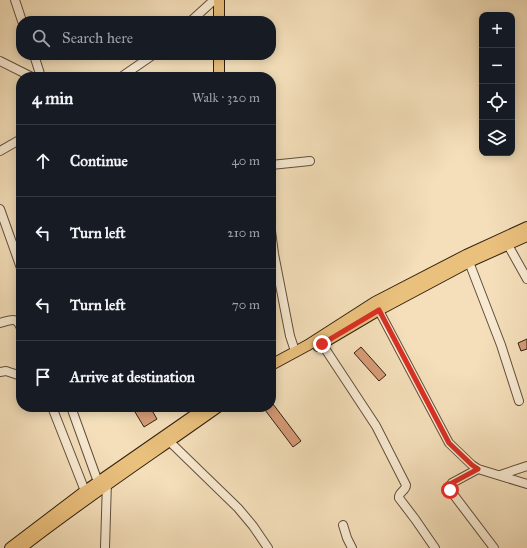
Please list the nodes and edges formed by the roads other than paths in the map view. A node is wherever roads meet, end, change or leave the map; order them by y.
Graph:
1 (15, 0) edge
2 (214, 0) edge
3 (219, 0) edge
4 (20, 16) edge
5 (196, 16) edge
6 (219, 16) edge
7 (36, 60) edge
8 (146, 60) edge
9 (219, 60) edge
10 (0, 61) edge
11 (22, 72) edge
12 (40, 72) edge
13 (128, 72) edge
14 (219, 72) edge
15 (16, 142) edge
16 (0, 151) edge
17 (310, 161) dead end
18 (276, 165) edge
19 (0, 209) edge
20 (527, 227) edge
21 (527, 236) edge
22 (508, 245) junction
23 (16, 254) edge
24 (469, 262) junction
25 (276, 264) edge
26 (527, 279) edge
27 (377, 306) junction
28 (16, 321) edge
29 (0, 322) edge
30 (346, 325) junction
31 (322, 344) junction
32 (295, 351) junction
33 (276, 362) edge
34 (276, 370) edge
35 (0, 372) edge
36 (16, 374) edge
37 (519, 401) dead end
38 (54, 412) edge
39 (73, 412) edge
40 (199, 412) edge
41 (211, 412) edge
42 (170, 442) junction
43 (527, 466) edge
44 (478, 469) junction
45 (500, 475) junction
46 (104, 481) junction
47 (527, 484) edge
48 (85, 491) junction
49 (343, 525) dead end
50 (10, 548) edge
51 (21, 548) edge
52 (105, 548) edge
53 (268, 548) edge
54 (352, 548) edge
55 (435, 548) edge
56 (494, 548) edge

1 - 4 street
2 - 5 street
3 - 6 main road
7 - 12 street
8 - 13 street
9 - 14 main road
10 - 11 street
15 - 16 street
17 - 18 street
19 - 23 street
20 - 27 main road
21 - 22 main road
22 - 24 main road
22 - 26 street
24 - 27 main road
24 - 37 street
25 - 32 street
27 - 30 main road
27 - 44 street
28 - 29 street
30 - 31 main road
30 - 32 main road
31 - 34 main road
31 - 55 street
32 - 33 main road
35 - 36 street
38 - 48 street
39 - 46 street
40 - 46 main road
41 - 42 main road
42 - 46 main road
42 - 53 street
43 - 45 street
44 - 45 street
44 - 56 street
45 - 47 street
46 - 48 main road
46 - 51 main road
46 - 52 street
48 - 50 main road
49 - 54 street

